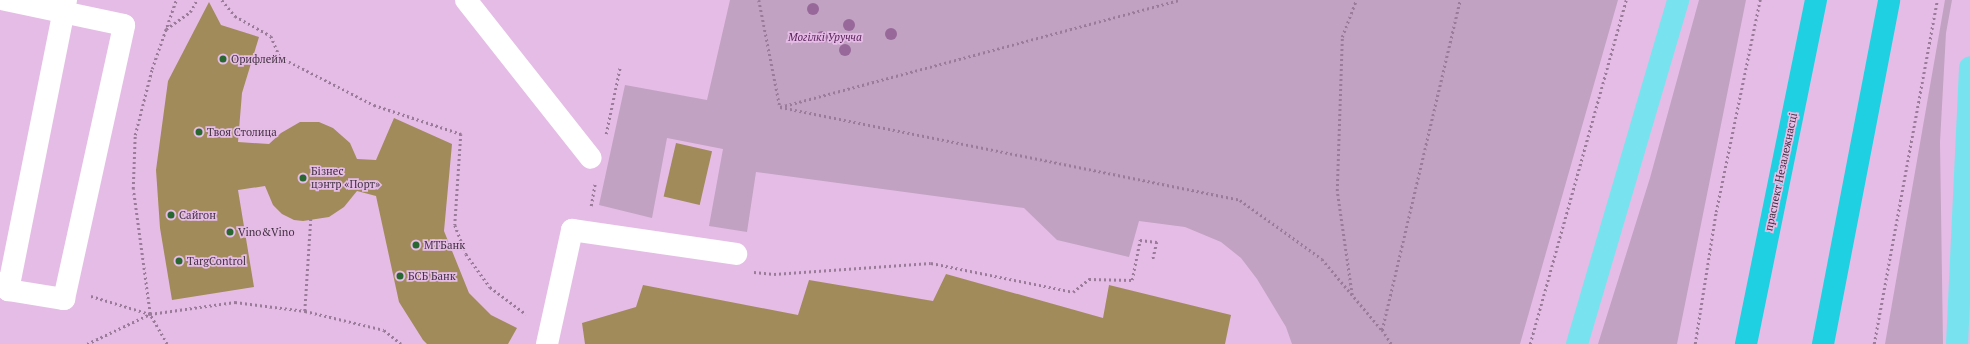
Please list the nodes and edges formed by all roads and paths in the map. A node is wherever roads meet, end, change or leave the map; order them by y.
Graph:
1 (5, 0) edge
2 (176, 0) edge
3 (197, 0) edge
4 (222, 0) edge
5 (466, 0) edge
6 (759, 0) edge
7 (1178, 0) edge
8 (1356, 0) edge
9 (1460, 0) edge
10 (1626, 0) edge
11 (1678, 0) edge
12 (1760, 0) edge
13 (1816, 0) edge
14 (1889, 0) edge
15 (1937, 0) edge
16 (64, 6) edge
17 (166, 29) junction
18 (1970, 67) edge
19 (780, 107) junction
20 (591, 158) dead end
21 (311, 219) dead end
22 (736, 254) dead end
23 (1154, 260) dead end
24 (752, 271) dead end
25 (4, 287) edge
26 (66, 288) junction
27 (1353, 295) junction
28 (305, 311) junction
29 (150, 314) junction
30 (532, 318) dead end
31 (1382, 330) junction
32 (87, 344) edge
33 (167, 344) edge
34 (401, 344) edge
35 (547, 344) edge
36 (1391, 344) edge
37 (1530, 344) edge
38 (1576, 344) edge
39 (1695, 344) edge
40 (1746, 344) edge
41 (1823, 344) edge
42 (1874, 344) edge
43 (1956, 344) edge

1 - 16 lane
2 - 17 path
3 - 17 path
4 - 30 path
5 - 20 lane
6 - 19 path
7 - 19 path
8 - 27 path
9 - 31 path
10 - 37 path
11 - 38 main road
12 - 39 path
13 - 40 highway, праспект Незалежнасці
14 - 41 highway
15 - 42 path
16 - 25 lane
16 - 26 lane
17 - 29 path
18 - 43 main road
19 - 27 path
21 - 28 path
22 - 35 lane
23 - 24 path
25 - 26 lane
26 - 29 path
27 - 31 path
28 - 29 path
28 - 34 path
29 - 32 path
29 - 33 path
31 - 36 path

